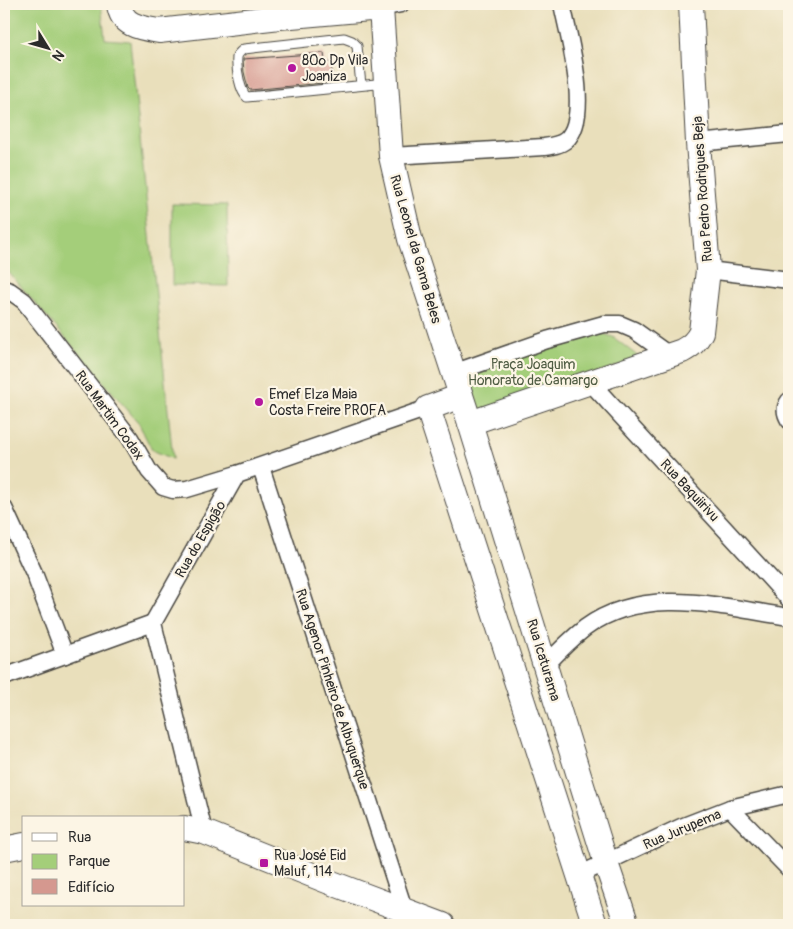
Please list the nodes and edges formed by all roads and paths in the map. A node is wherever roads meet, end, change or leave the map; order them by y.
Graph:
1 (562, 4) edge
2 (691, 4) edge
3 (391, 6) edge
4 (124, 13) edge
5 (386, 83) junction
6 (361, 85) junction
7 (789, 134) edge
8 (698, 143) junction
9 (391, 156) junction
10 (708, 270) junction
11 (789, 280) edge
12 (4, 289) edge
13 (669, 355) junction
14 (453, 373) junction
15 (590, 382) junction
16 (461, 396) junction
17 (789, 402) edge
18 (428, 408) junction
19 (789, 420) edge
20 (470, 423) junction
21 (261, 467) junction
22 (237, 474) junction
23 (4, 508) edge
24 (789, 599) edge
25 (789, 617) edge
26 (153, 622) junction
27 (64, 654) junction
28 (546, 665) junction
29 (4, 677) edge
30 (789, 794) edge
31 (730, 808) junction
32 (194, 830) edge
33 (22, 845) edge
34 (4, 849) edge
35 (606, 863) junction
36 (789, 869) edge
37 (579, 874) junction
38 (405, 912) junction
39 (443, 925) edge
40 (596, 925) edge
41 (626, 925) edge

1 - 9 street
2 - 8 street, Rua Pedro Rodrigues Beja
3 - 4 street
3 - 5 street, Rua Leonel da Gama Beles
5 - 6 lane
5 - 9 street, Rua Leonel da Gama Beles
6 - 6 lane
7 - 8 street
8 - 10 street, Rua Pedro Rodrigues Beja
9 - 14 street, Rua Leonel da Gama Beles
10 - 11 street
10 - 13 street, Rua Pedro Rodrigues Beja
12 - 22 street, Rua Martim Codax
13 - 14 street
13 - 15 street
14 - 16 street, Rua Leonel da Gama Beles
15 - 20 street
15 - 24 street, Rua Baquiirivu
16 - 18 street
16 - 20 street, Rua Icaturama
17 - 19 street
18 - 21 street
18 - 37 street
20 - 28 street, Rua Icaturama
21 - 22 street
21 - 38 street, Rua Agenor Pinheiro de Albuquerque
22 - 26 street, Rua do Espigão
23 - 27 street
25 - 28 street
26 - 27 street
26 - 32 street
27 - 29 street
28 - 35 street, Rua Icaturama
30 - 31 street, Rua Jurupema
31 - 35 street, Rua Jurupema
31 - 36 street
32 - 38 street
33 - 34 street
35 - 37 street, Rua Jurupema
35 - 41 street, Rua Icaturama
37 - 40 street
38 - 39 street

